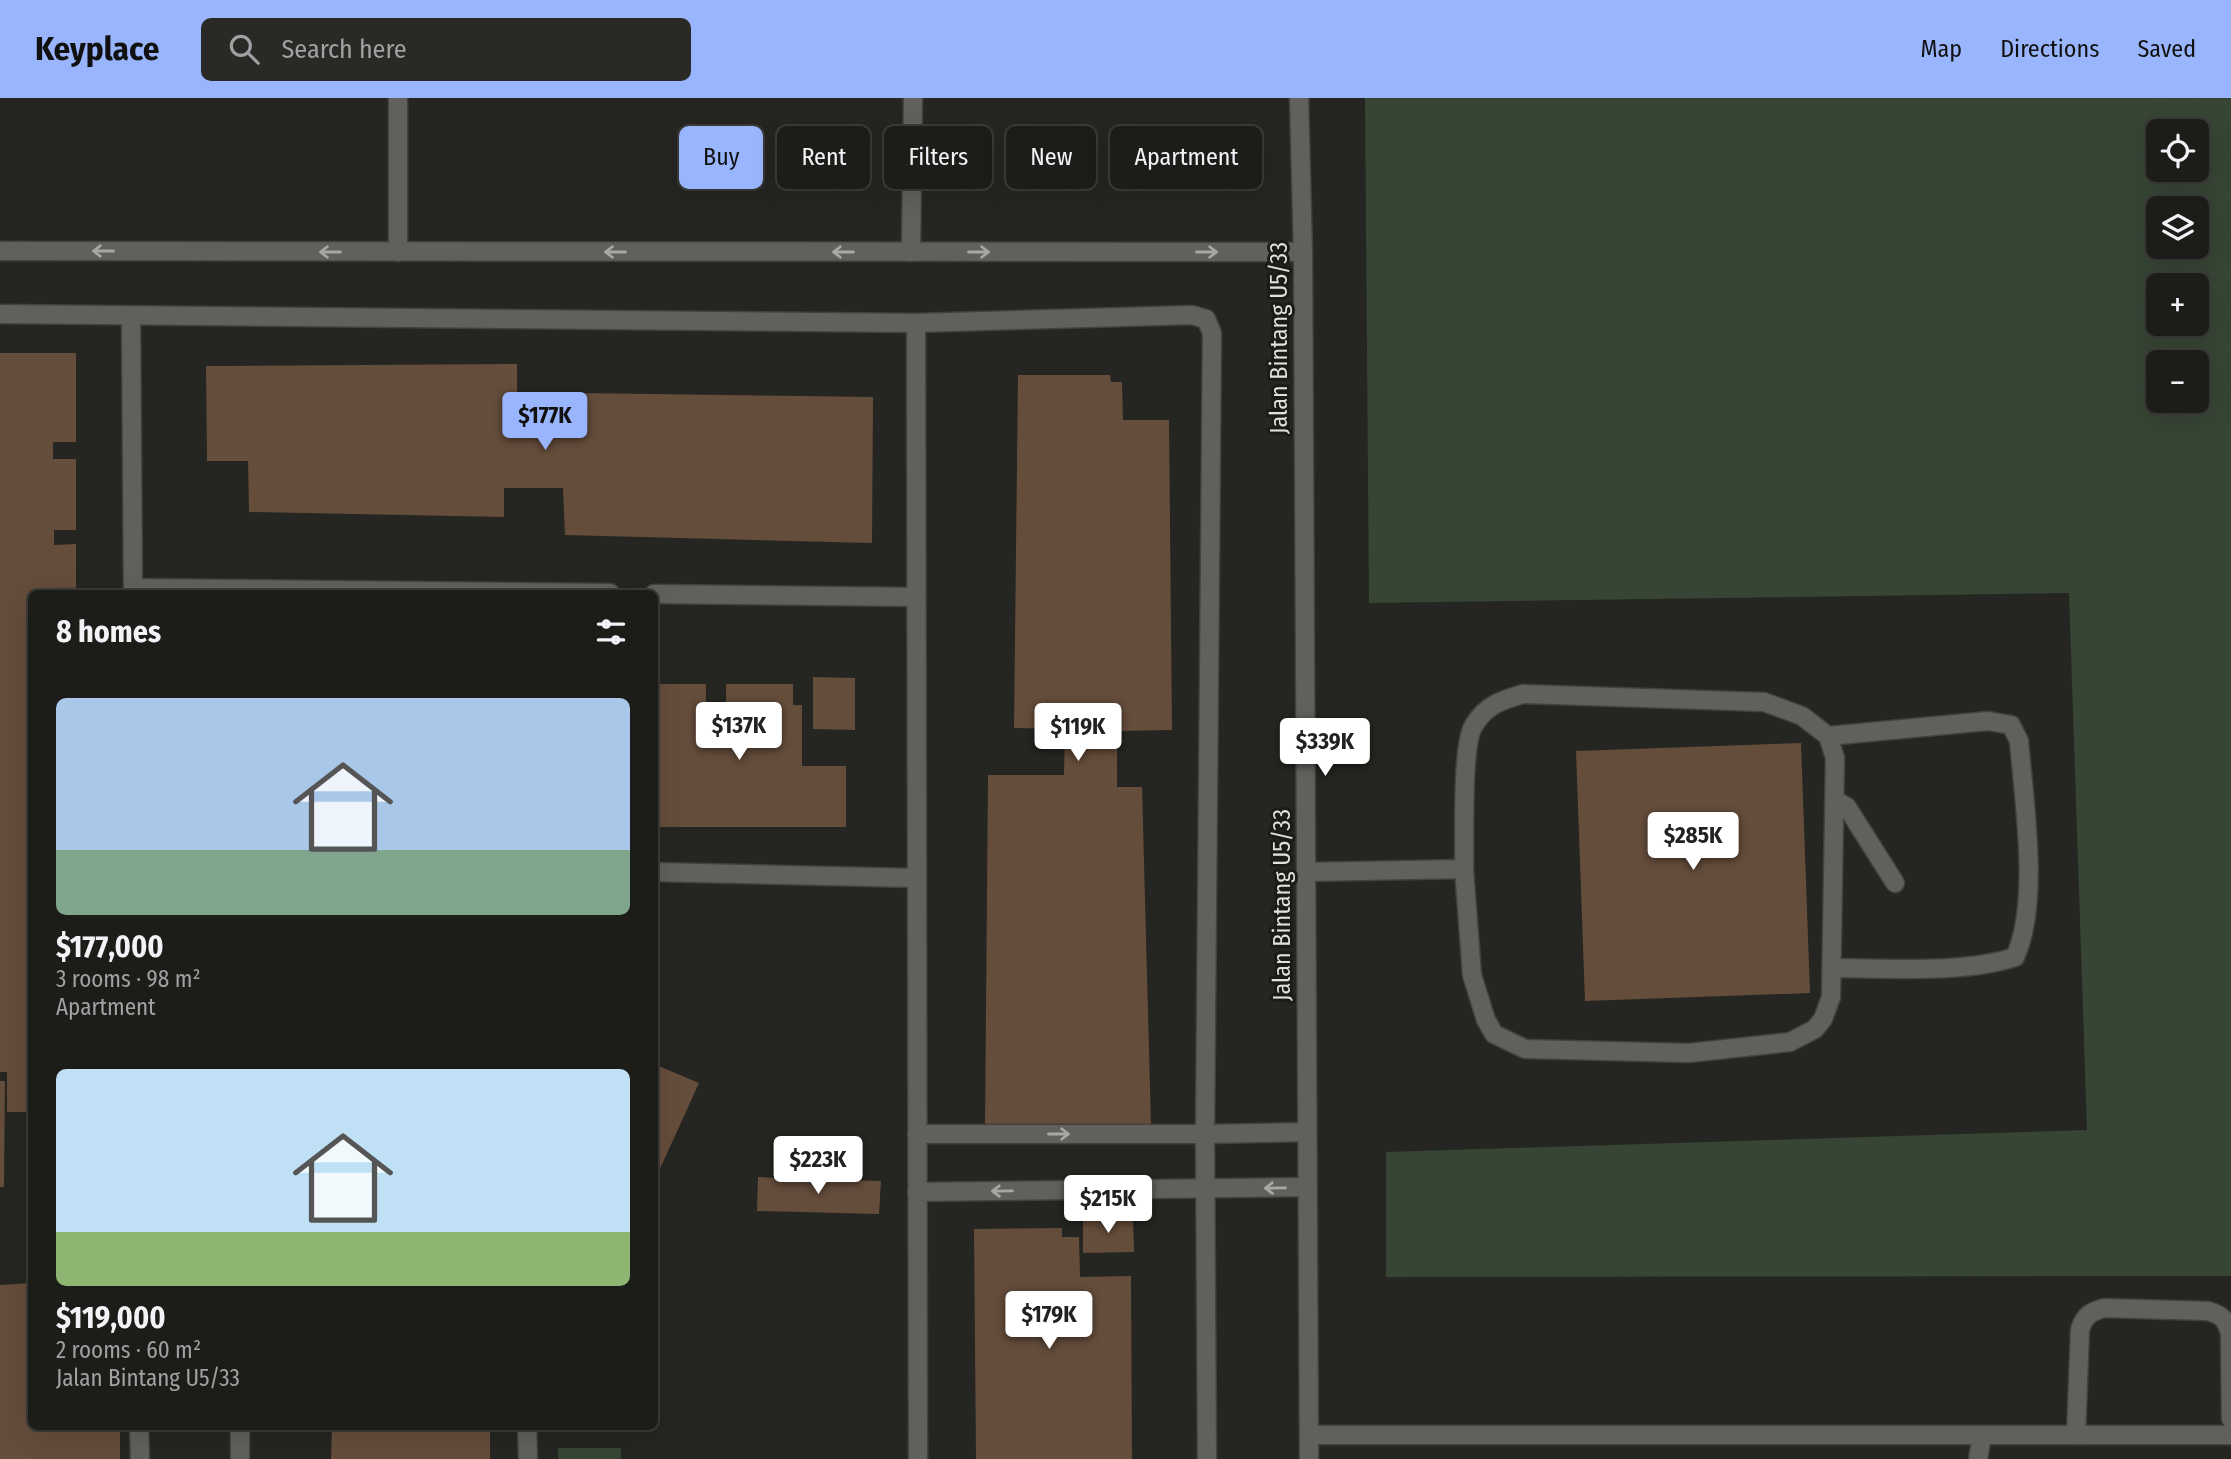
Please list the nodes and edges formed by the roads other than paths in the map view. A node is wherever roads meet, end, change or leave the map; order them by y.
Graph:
1 (398, 98) edge
2 (913, 98) edge
3 (1300, 98) edge
4 (0, 251) edge
5 (398, 252) junction
6 (911, 252) junction
7 (1303, 252) junction
8 (0, 314) edge
9 (131, 316) junction
10 (916, 323) junction
11 (133, 590) edge
12 (658, 594) edge
13 (916, 597) junction
14 (1828, 736) junction
15 (1835, 800) junction
16 (1464, 869) junction
17 (658, 872) edge
18 (1306, 872) junction
19 (916, 878) junction
20 (1895, 883) dead end
21 (1832, 968) junction
22 (1307, 1132) junction
23 (917, 1133) junction
24 (1205, 1134) junction
25 (1307, 1187) junction
26 (1205, 1188) junction
27 (917, 1192) junction
28 (2231, 1419) edge
29 (139, 1430) edge
30 (240, 1430) edge
31 (527, 1430) edge
32 (2076, 1434) junction
33 (1309, 1435) junction
34 (1982, 1435) junction
35 (2231, 1435) edge
36 (139, 1459) edge
37 (240, 1459) edge
38 (527, 1459) edge
39 (918, 1459) edge
40 (1207, 1459) edge
41 (1309, 1459) edge
42 (1978, 1459) edge

1 - 5 street
2 - 6 street
3 - 7 street, Jalan Bintang U5/33
5 -> 4 street
6 -> 5 street
6 -> 7 street
7 - 18 street, Jalan Bintang U5/33
8 - 9 street
9 - 10 street
9 - 11 street
10 - 13 street
10 - 24 street
12 - 13 street
13 - 19 street
14 - 15 street
14 - 16 street
14 - 21 street
15 - 20 street
15 - 21 street
16 - 18 street
16 - 21 street
17 - 19 street
18 - 22 street, Jalan Bintang U5/33
19 - 23 street
22 - 24 street
22 - 25 street, Jalan Bintang U5/33
23 -> 24 street
23 - 27 street
24 - 26 street
25 -> 26 street
25 - 33 street, Jalan Bintang U5/33
26 -> 27 street
26 - 40 street
27 - 39 street
28 - 32 street
29 - 36 street
30 - 37 street
31 - 38 street
32 - 34 street
32 - 35 street
33 - 34 street
33 - 41 street, Jalan Bintang U5/33
34 - 42 street

